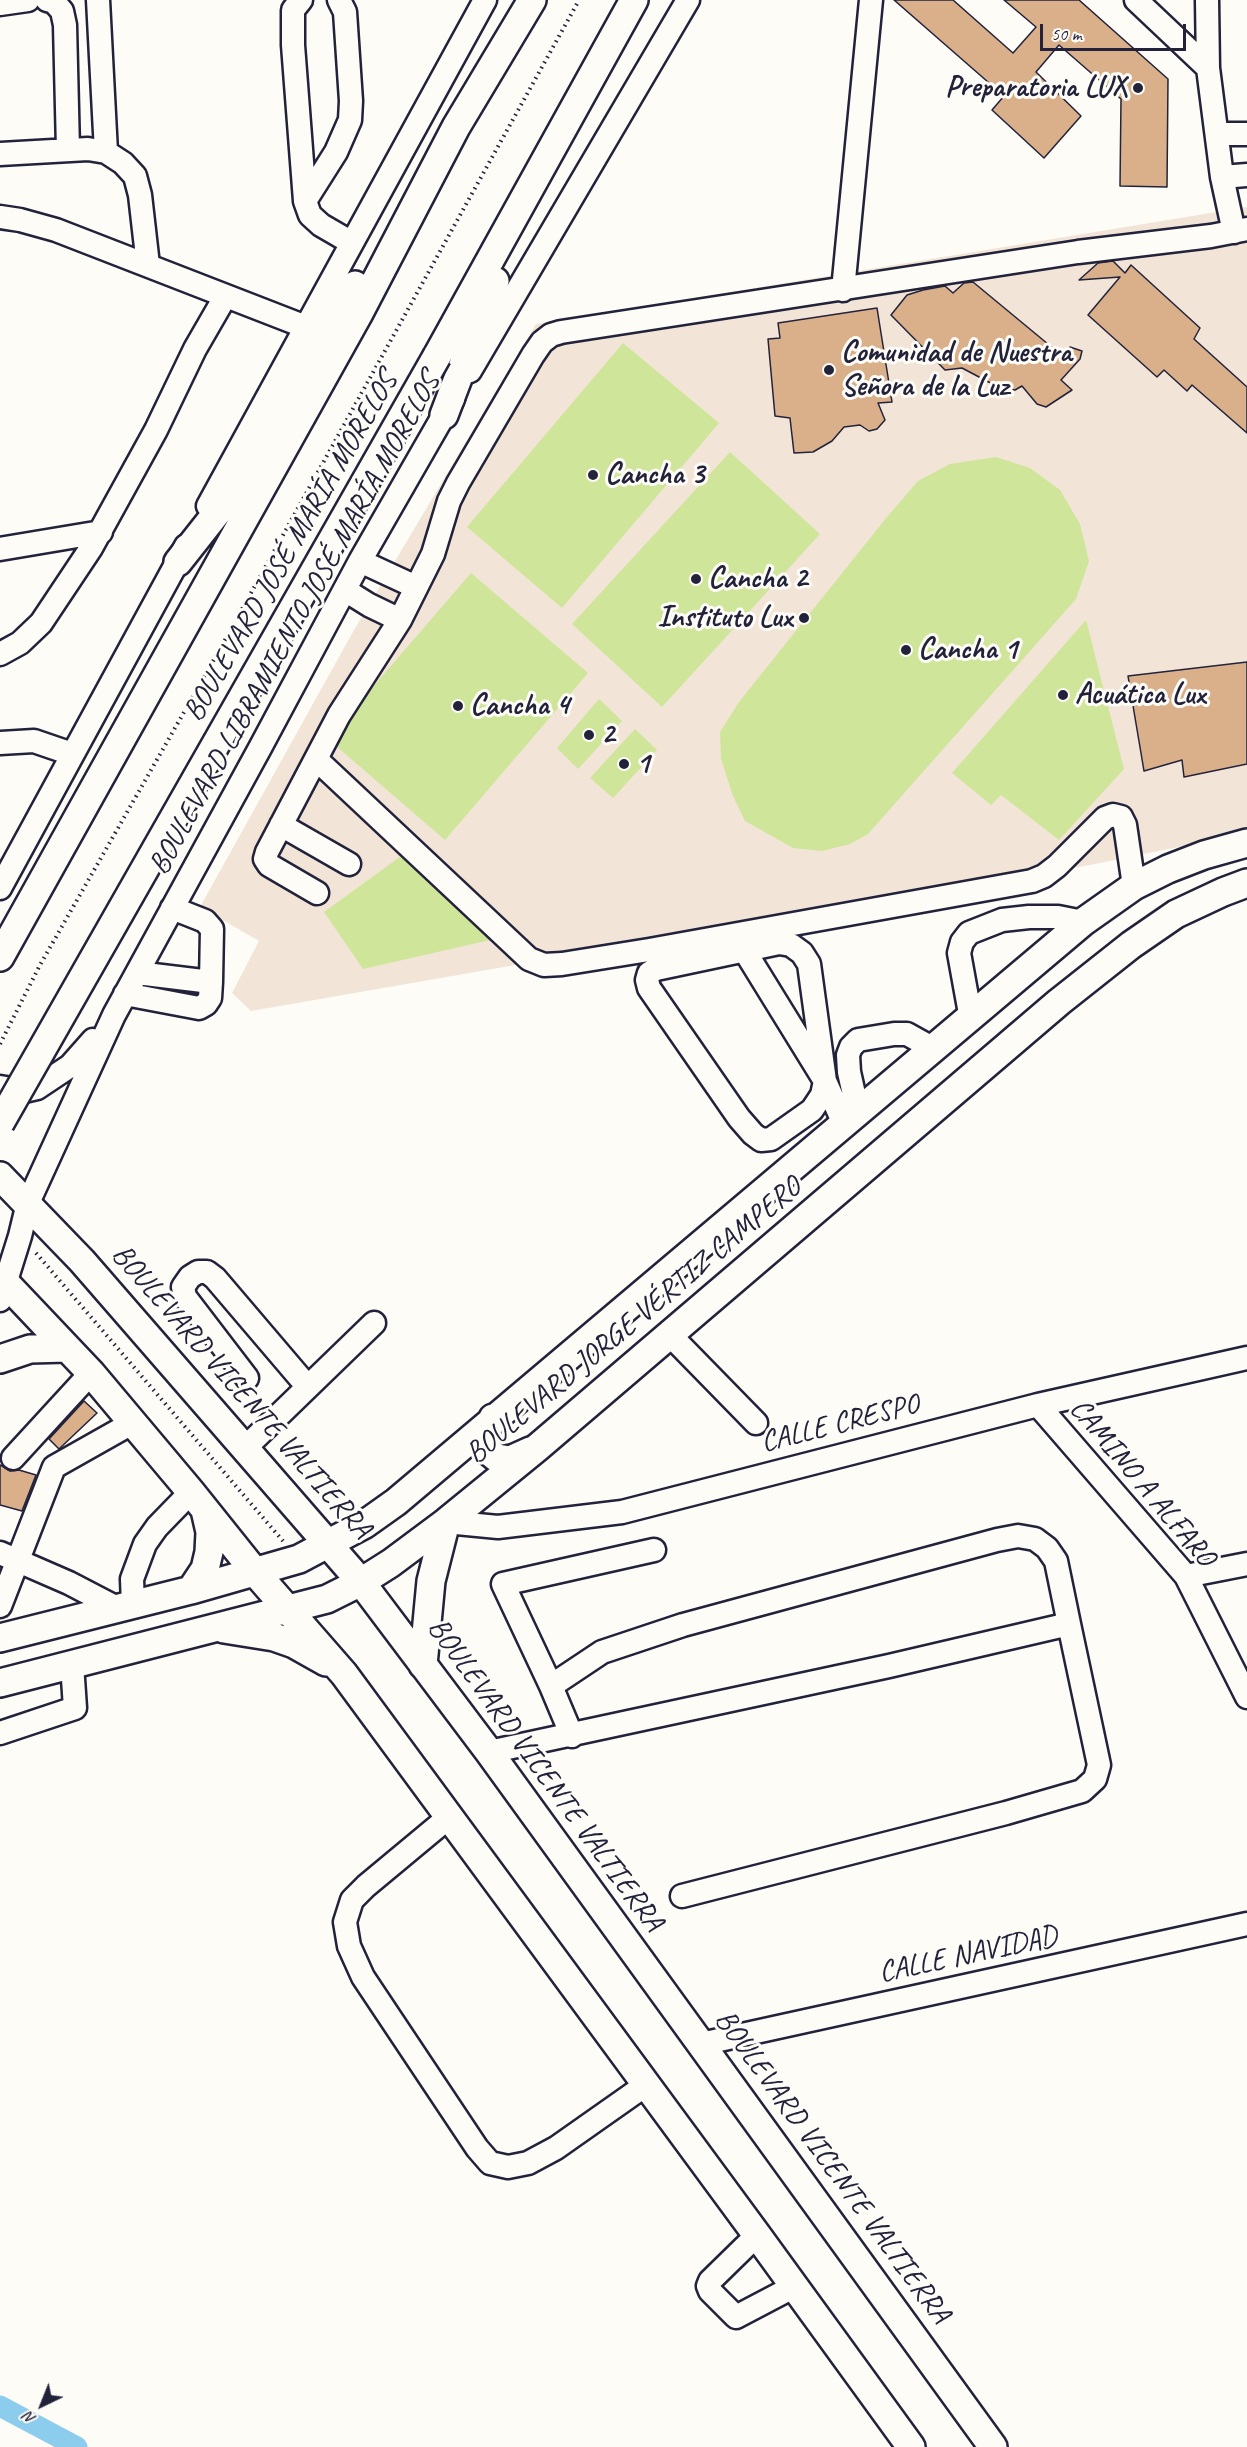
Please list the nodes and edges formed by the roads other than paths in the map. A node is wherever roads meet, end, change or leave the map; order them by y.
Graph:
1 (28, 0) edge
2 (48, 0) edge
3 (98, 0) edge
4 (301, 0) edge
5 (339, 0) edge
6 (532, 0) edge
7 (634, 0) edge
8 (688, 0) edge
9 (872, 0) edge
10 (1136, 0) edge
11 (1207, 0) edge
12 (483, 2) edge
13 (0, 4) edge
14 (1209, 68) junction
15 (456, 127) junction
16 (1218, 134) junction
17 (1247, 134) edge
18 (68, 150) junction
19 (106, 152) junction
20 (0, 154) edge
21 (1247, 176) edge
22 (1222, 177) junction
23 (530, 188) junction
24 (305, 201) junction
25 (0, 217) edge
26 (1240, 231) edge
27 (352, 243) junction
28 (148, 266) junction
29 (843, 290) junction
30 (225, 297) junction
31 (306, 327) junction
32 (444, 415) junction
33 (101, 532) junction
34 (0, 549) edge
35 (178, 561) junction
36 (360, 561) junction
37 (416, 587) junction
38 (345, 590) junction
39 (400, 620) junction
40 (0, 654) edge
41 (0, 743) edge
42 (72, 754) junction
43 (316, 759) junction
44 (281, 825) junction
45 (1247, 843) edge
46 (349, 864) dead end
47 (1247, 883) edge
48 (1134, 886) junction
49 (0, 888) edge
50 (317, 893) dead end
51 (172, 908) junction
52 (1083, 922) junction
53 (739, 942) junction
54 (0, 957) edge
55 (653, 960) junction
56 (137, 973) junction
57 (212, 982) junction
58 (125, 994) junction
59 (114, 1015) junction
60 (971, 1019) junction
61 (934, 1049) junction
62 (825, 1081) junction
63 (0, 1087) edge
64 (851, 1118) junction
65 (0, 1123) edge
66 (0, 1176) edge
67 (28, 1203) junction
68 (2, 1287) edge
69 (374, 1323) dead end
70 (670, 1335) junction
71 (67, 1348) junction
72 (1247, 1358) edge
73 (0, 1359) edge
74 (91, 1373) junction
75 (248, 1378) dead end
76 (307, 1386) junction
77 (1038, 1405) junction
78 (493, 1418) junction
79 (756, 1423) dead end
80 (132, 1424) junction
81 (246, 1447) junction
82 (538, 1447) junction
83 (6, 1456) edge
84 (54, 1467) junction
85 (198, 1500) junction
86 (446, 1522) junction
87 (329, 1543) junction
88 (654, 1550) dead end
89 (8, 1557) edge
90 (1247, 1563) edge
91 (255, 1572) junction
92 (1186, 1576) junction
93 (361, 1582) junction
94 (191, 1590) junction
95 (0, 1606) edge
96 (125, 1606) junction
97 (288, 1609) junction
98 (1069, 1624) junction
99 (211, 1628) junction
100 (0, 1638) edge
101 (72, 1664) junction
102 (423, 1665) junction
103 (344, 1674) junction
104 (0, 1683) edge
105 (551, 1686) junction
106 (1247, 1697) edge
107 (0, 1733) edge
108 (572, 1736) junction
109 (489, 1752) junction
110 (449, 1816) junction
111 (682, 1896) dead end
112 (1247, 1924) edge
113 (701, 2044) junction
114 (647, 2084) junction
115 (757, 2235) junction
116 (795, 2286) junction
117 (911, 2447) edge
118 (993, 2447) edge

1 - 13 street
2 - 18 street
3 - 19 street
4 - 24 street
5 - 24 street
6 - 15 main road, BOULEVARD JOSÉ MARÍA MORELOS
7 - 23 main road, BOULEVARD JOSÉ MARÍA MORELOS
8 - 32 street, BOULEVARD LIBRAMIENTO JOSÉ MARÍA MORELOS
9 - 29 street
10 - 14 street
11 - 14 street
12 - 27 street
14 - 16 street
15 - 35 main road
15 - 54 main road, BOULEVARD JOSÉ MARÍA MORELOS
16 - 17 street
16 - 22 street
18 - 19 street
18 - 20 street
19 - 28 street
21 - 22 street
22 - 26 street
23 - 32 main road
23 - 65 main road, BOULEVARD JOSÉ MARÍA MORELOS, bridge
24 - 27 street
25 - 28 street
26 - 29 street
27 - 31 street
28 - 30 street
29 - 37 street
30 - 31 street
30 - 33 street
31 - 35 street
32 - 36 street, BOULEVARD LIBRAMIENTO JOSÉ MARÍA MORELOS
33 - 34 street
33 - 40 street
35 - 42 street
36 - 37 street
36 - 38 street, BOULEVARD LIBRAMIENTO JOSÉ MARÍA MORELOS
37 - 39 street
38 - 39 street
38 - 51 street, BOULEVARD LIBRAMIENTO JOSÉ MARÍA MORELOS
39 - 43 street
41 - 42 street
42 - 49 street
43 - 44 street
43 - 55 street
44 - 46 street
44 - 50 street
45 - 48 main road, BOULEVARD JORGE VÉRTIZ CAMPERO
47 - 70 main road, BOULEVARD JORGE VÉRTIZ CAMPERO
48 - 52 main road, BOULEVARD JORGE VÉRTIZ CAMPERO
48 - 53 street
51 - 56 street, BOULEVARD LIBRAMIENTO JOSÉ MARÍA MORELOS
51 - 57 street
52 - 60 main road, BOULEVARD JORGE VÉRTIZ CAMPERO
52 - 60 street
53 - 55 street
53 - 62 street
53 - 62 street
55 - 62 street
56 - 57 street
56 - 58 street, BOULEVARD LIBRAMIENTO JOSÉ MARÍA MORELOS
57 - 58 street
58 - 59 street, BOULEVARD LIBRAMIENTO JOSÉ MARÍA MORELOS
59 - 63 street
59 - 67 street, BOULEVARD LIBRAMIENTO JOSÉ MARÍA MORELOS
60 - 61 main road, BOULEVARD JORGE VÉRTIZ CAMPERO
61 - 64 main road, BOULEVARD JORGE VÉRTIZ CAMPERO
61 - 64 street
62 - 64 street
64 - 78 main road, BOULEVARD JORGE VÉRTIZ CAMPERO
66 - 67 main road, BOULEVARD VICENTE VALTIERRA
67 - 68 street, BOULEVARD LIBRAMIENTO JOSÉ MARÍA MORELOS
67 - 81 main road, BOULEVARD VICENTE VALTIERRA
68 - 71 main road
69 - 76 street
70 - 79 street
70 - 82 main road, BOULEVARD JORGE VÉRTIZ CAMPERO
71 - 73 main road
71 - 74 main road
72 - 77 street, CALLE CRESPO
74 - 80 main road
74 - 83 street
75 - 76 street
76 - 81 street
77 - 86 street, CALLE CRESPO
77 - 92 street, CAMINO A ALFARO
78 - 82 main road
78 - 87 main road, BOULEVARD JORGE VÉRTIZ CAMPERO
80 - 84 street
80 - 85 main road
81 - 87 main road, BOULEVARD VICENTE VALTIERRA
82 - 86 main road, BOULEVARD JORGE VÉRTIZ CAMPERO
83 - 84 street
84 - 89 street
85 - 91 main road
85 - 94 main road
85 - 96 street
86 - 93 main road, BOULEVARD JORGE VÉRTIZ CAMPERO
86 - 102 main road
87 - 91 main road, BOULEVARD JORGE VÉRTIZ CAMPERO
87 - 93 main road, BOULEVARD VICENTE VALTIERRA
88 - 105 street
89 - 95 street
89 - 96 street
90 - 92 street
91 - 94 main road, BOULEVARD JORGE VÉRTIZ CAMPERO
91 - 97 main road
92 - 106 street, CAMINO A ALFARO
93 - 97 main road, BOULEVARD JORGE VÉRTIZ CAMPERO
93 - 102 main road, BOULEVARD VICENTE VALTIERRA
94 - 96 main road, BOULEVARD JORGE VÉRTIZ CAMPERO
96 - 100 main road, BOULEVARD JORGE VÉRTIZ CAMPERO
97 - 99 main road, BOULEVARD JORGE VÉRTIZ CAMPERO
97 - 103 main road
98 - 105 street
98 - 108 street
98 - 111 street
99 - 101 main road, BOULEVARD JORGE VÉRTIZ CAMPERO
99 - 103 main road
101 - 104 main road, BOULEVARD JORGE VÉRTIZ CAMPERO
101 - 107 street
102 - 109 main road, BOULEVARD VICENTE VALTIERRA
103 - 110 main road
105 - 108 street
108 - 109 street
109 - 113 main road, BOULEVARD VICENTE VALTIERRA
110 - 114 main road
110 - 114 street
112 - 113 street, CALLE NAVIDAD
113 - 118 main road, BOULEVARD VICENTE VALTIERRA
114 - 115 main road
115 - 116 main road
115 - 116 street
116 - 117 main road

